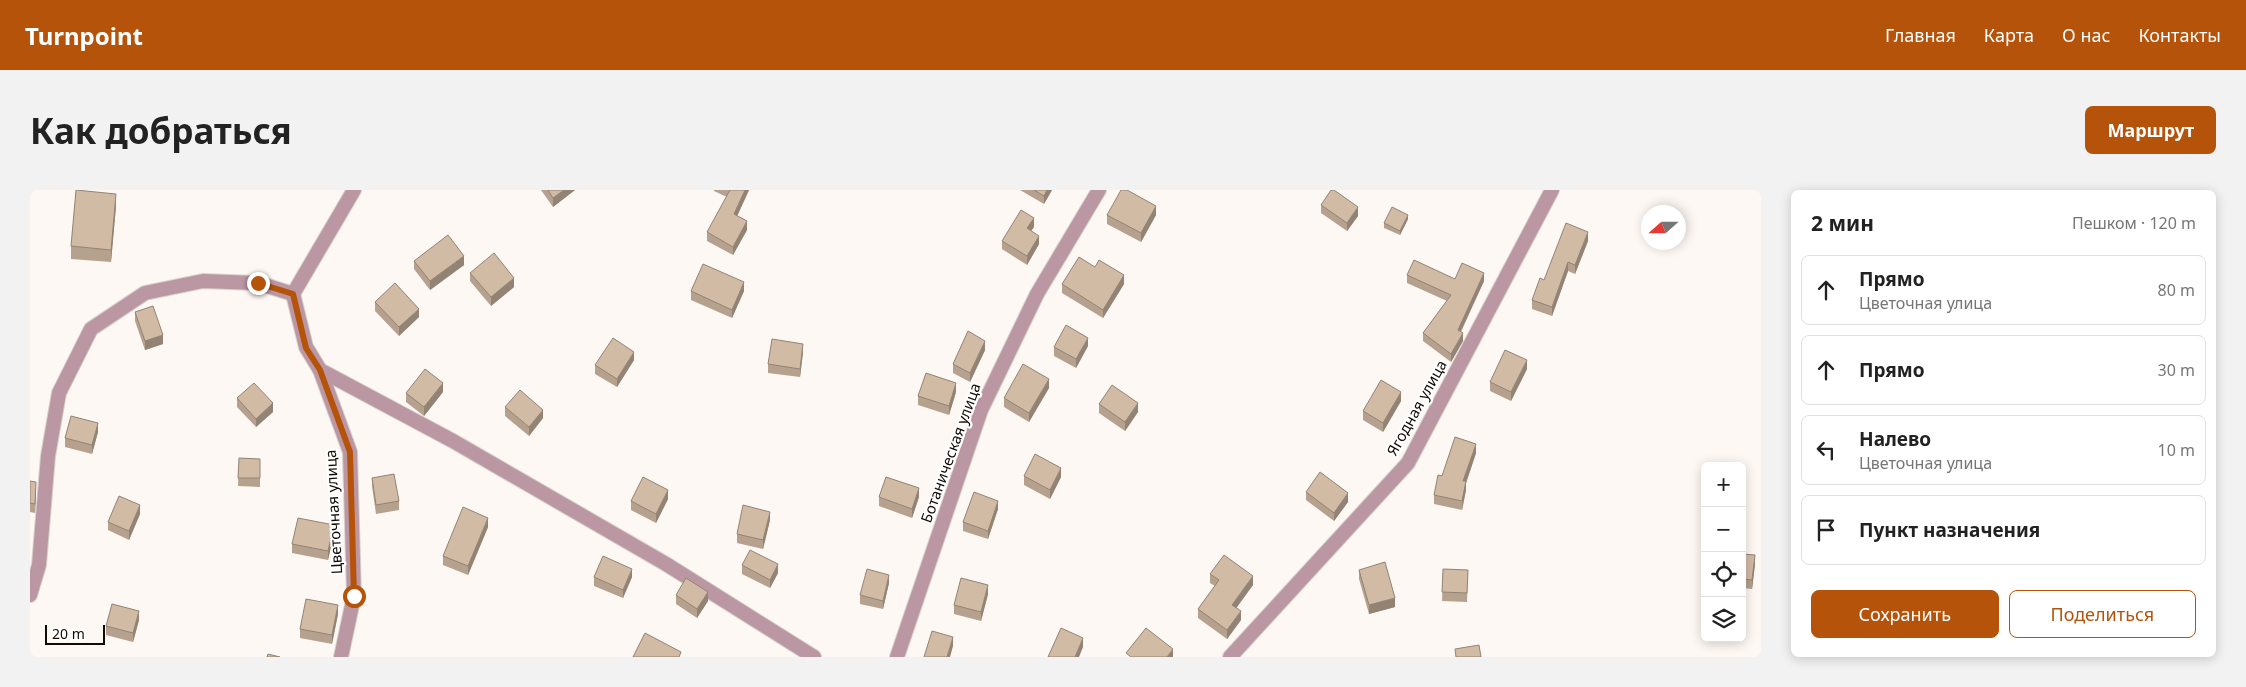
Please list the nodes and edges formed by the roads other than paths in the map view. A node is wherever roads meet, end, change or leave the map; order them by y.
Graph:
1 (354, 190) edge
2 (1099, 190) edge
3 (1552, 190) edge
4 (293, 294) junction
5 (320, 370) junction
6 (30, 595) edge
7 (341, 657) edge
8 (814, 657) edge
9 (897, 657) edge
10 (1230, 657) edge

1 - 4 street
2 - 9 street, Ботаническая улица
3 - 10 street, Ягодная улица
4 - 5 street, Цветочная улица
4 - 6 street
5 - 7 street, Цветочная улица
5 - 8 street

